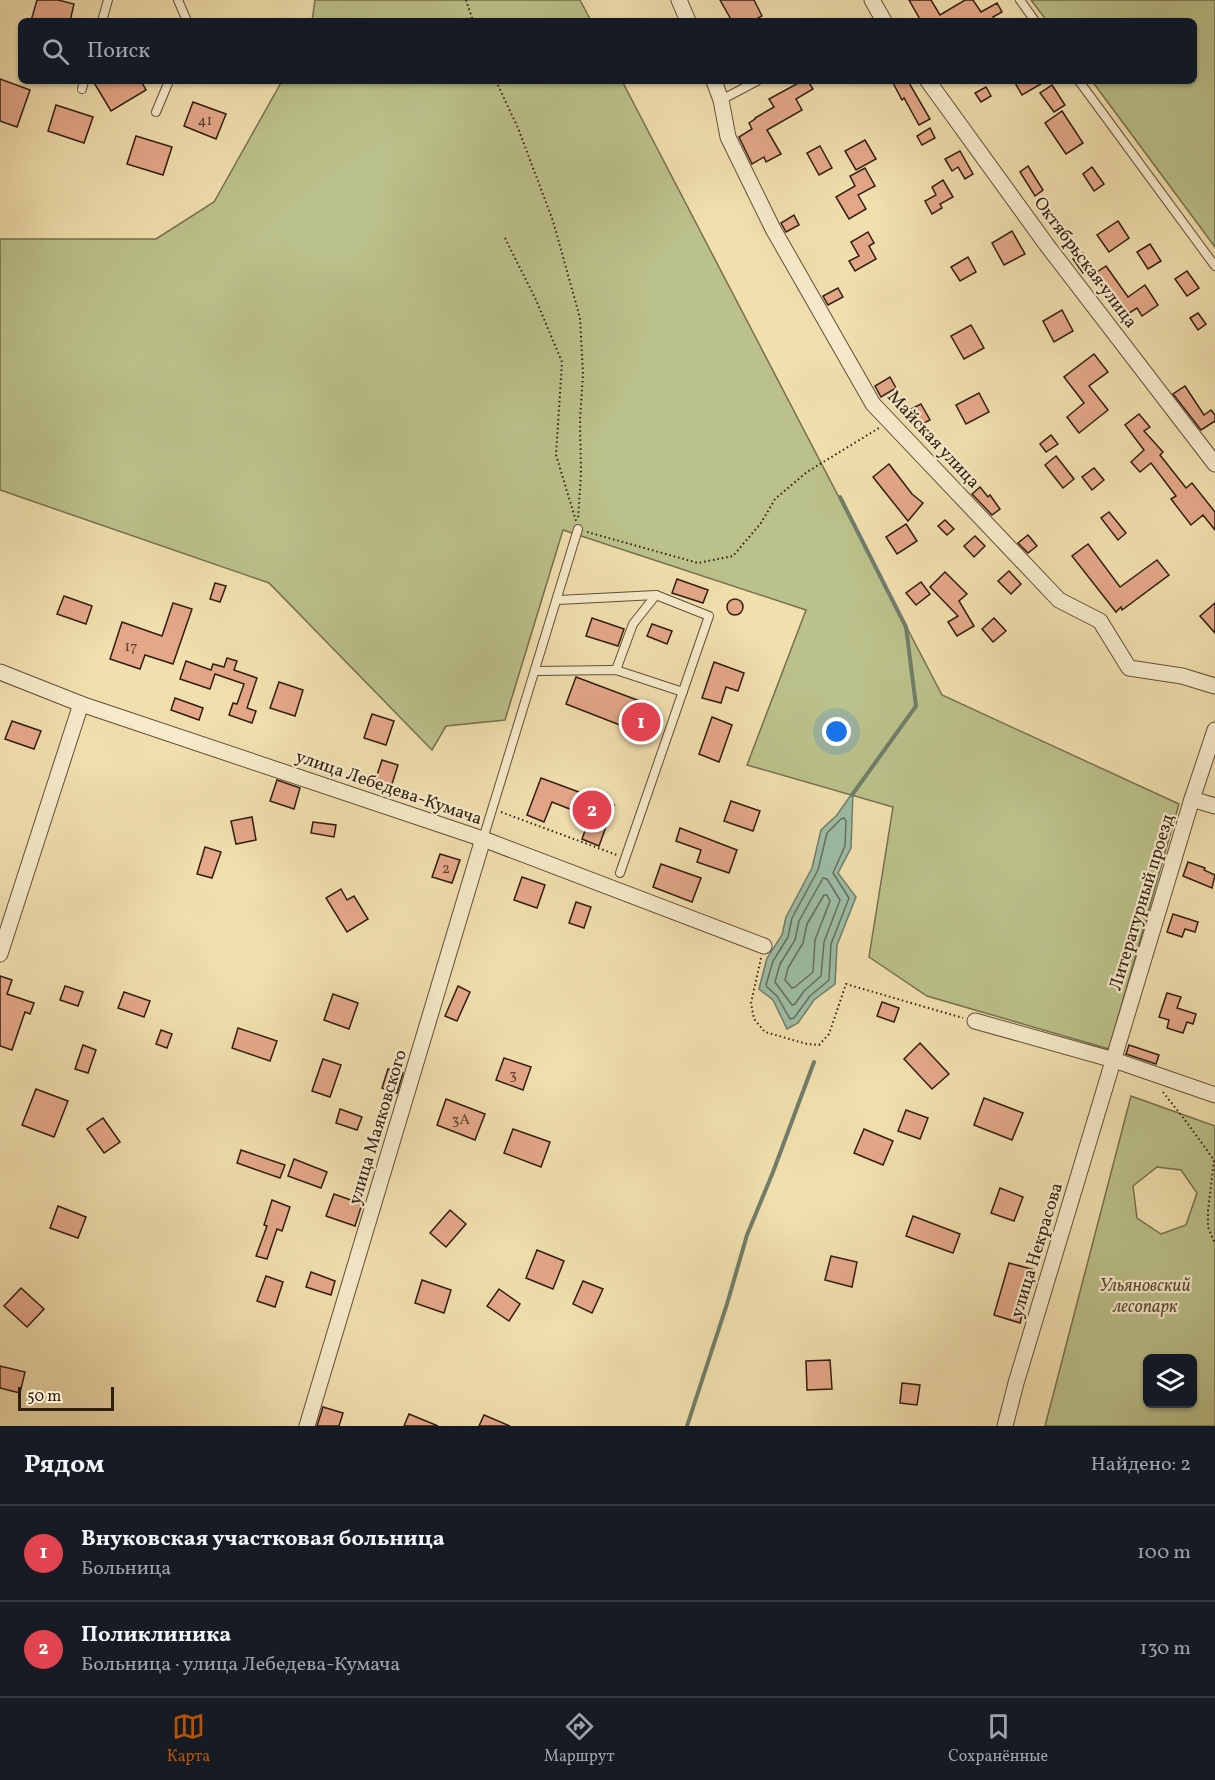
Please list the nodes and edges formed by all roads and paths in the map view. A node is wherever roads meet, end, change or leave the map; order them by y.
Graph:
1 (108, 0) edge
2 (178, 0) edge
3 (466, 0) edge
4 (680, 0) edge
5 (872, 0) edge
6 (1020, 0) edge
7 (103, 18) edge
8 (186, 18) edge
9 (472, 18) edge
10 (687, 18) edge
11 (880, 18) edge
12 (1033, 18) edge
13 (169, 84) edge
14 (497, 84) edge
15 (715, 84) edge
16 (751, 84) edge
17 (930, 84) edge
18 (1081, 84) edge
19 (722, 100) junction
20 (156, 112) dead end
21 (505, 238) dead end
22 (1215, 266) edge
23 (890, 421) junction
24 (1215, 464) edge
25 (578, 529) junction
26 (656, 595) junction
27 (558, 600) junction
28 (616, 670) junction
29 (536, 671) junction
30 (0, 672) edge
31 (1215, 686) edge
32 (682, 692) junction
33 (81, 704) junction
34 (1215, 730) edge
35 (1192, 799) junction
36 (1215, 807) edge
37 (493, 809) junction
38 (483, 839) junction
39 (626, 858) junction
40 (620, 873) dead end
41 (764, 946) joint
42 (0, 954) edge
43 (975, 1021) joint
44 (1114, 1060) junction
45 (1107, 1085) joint
46 (1160, 1089) dead end
47 (1215, 1095) edge
48 (1215, 1244) edge
49 (307, 1426) edge
50 (1005, 1426) edge

1 - 7 lane
2 - 8 lane
3 - 9 path
4 - 10 street
5 - 11 street
6 - 12 lane
13 - 20 lane
14 - 25 path
15 - 19 street, Майская улица
16 - 19 lane
17 - 24 street, Октябрьская улица
18 - 22 lane
19 - 23 street, Майская улица
21 - 25 path
23 - 25 path
23 - 31 street, Майская улица
25 - 27 lane
26 - 27 lane
26 - 28 lane
26 - 32 lane
27 - 29 lane
28 - 29 lane
28 - 32 lane
29 - 37 lane
30 - 33 street, улица Лебедева-Кумача
32 - 39 lane
33 - 38 street, улица Лебедева-Кумача
33 - 42 street
34 - 35 street, Литературный проезд
35 - 36 street
35 - 44 street, Литературный проезд
37 - 38 lane
37 - 39 path
38 - 41 street, улица Лебедева-Кумача
38 - 49 street, улица Маяковского
39 - 40 lane
41 - 43 path
43 - 44 street
44 - 45 street, Литературный проезд
44 - 47 street
45 - 50 street, улица Некрасова
46 - 48 path

